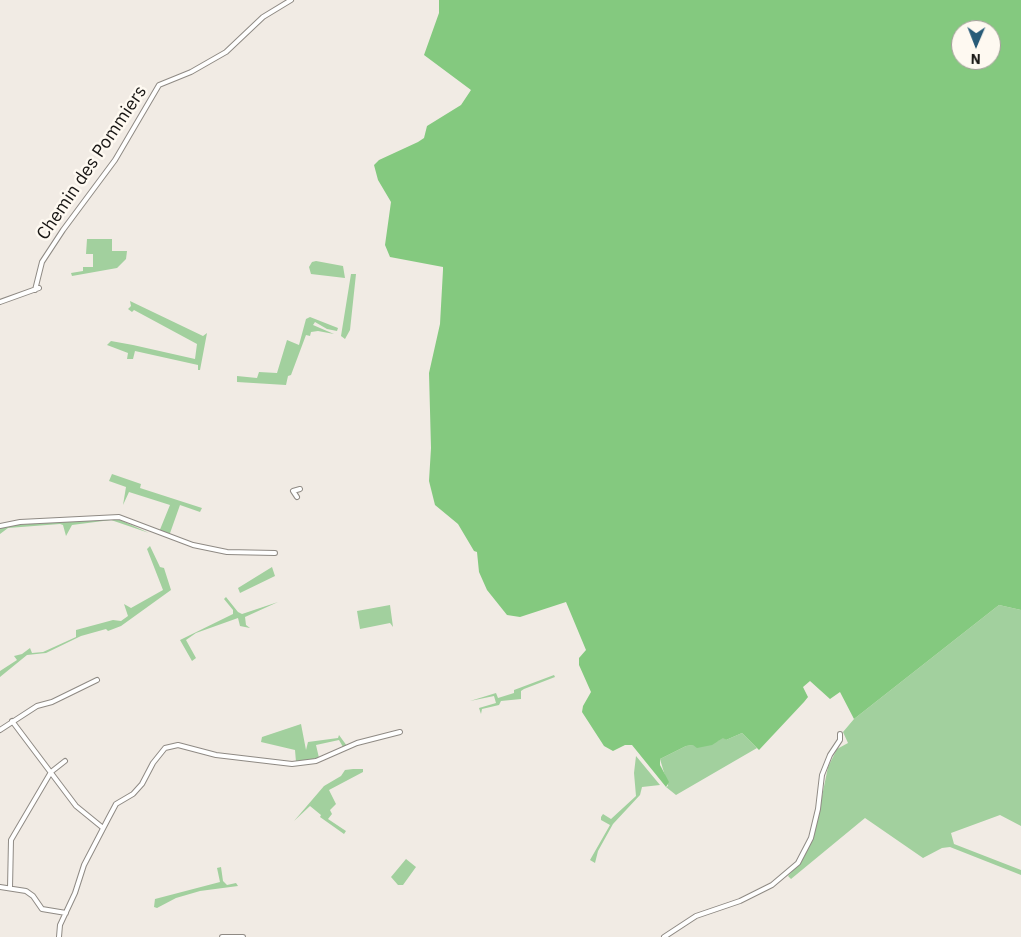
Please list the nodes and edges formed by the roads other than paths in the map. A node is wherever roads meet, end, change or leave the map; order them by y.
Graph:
1 (291, 0) edge
2 (0, 302) edge
3 (300, 488) dead end
4 (297, 497) dead end
5 (0, 526) edge
6 (275, 553) dead end
7 (97, 680) dead end
8 (12, 721) junction
9 (0, 730) edge
10 (400, 732) dead end
11 (840, 734) dead end
12 (65, 761) dead end
13 (51, 772) junction
14 (103, 828) junction
15 (0, 887) edge
16 (10, 888) junction
17 (66, 913) junction
18 (59, 937) edge
19 (222, 937) edge
20 (243, 937) edge
21 (664, 937) edge

1 - 2 street, Chemin des Pommiers
3 - 4 street
5 - 6 street
7 - 8 street
8 - 9 street
8 - 13 street
10 - 14 street
11 - 21 street
12 - 13 street
13 - 14 street
13 - 16 street
14 - 17 street
15 - 16 street
16 - 17 street
17 - 18 street
19 - 20 street

